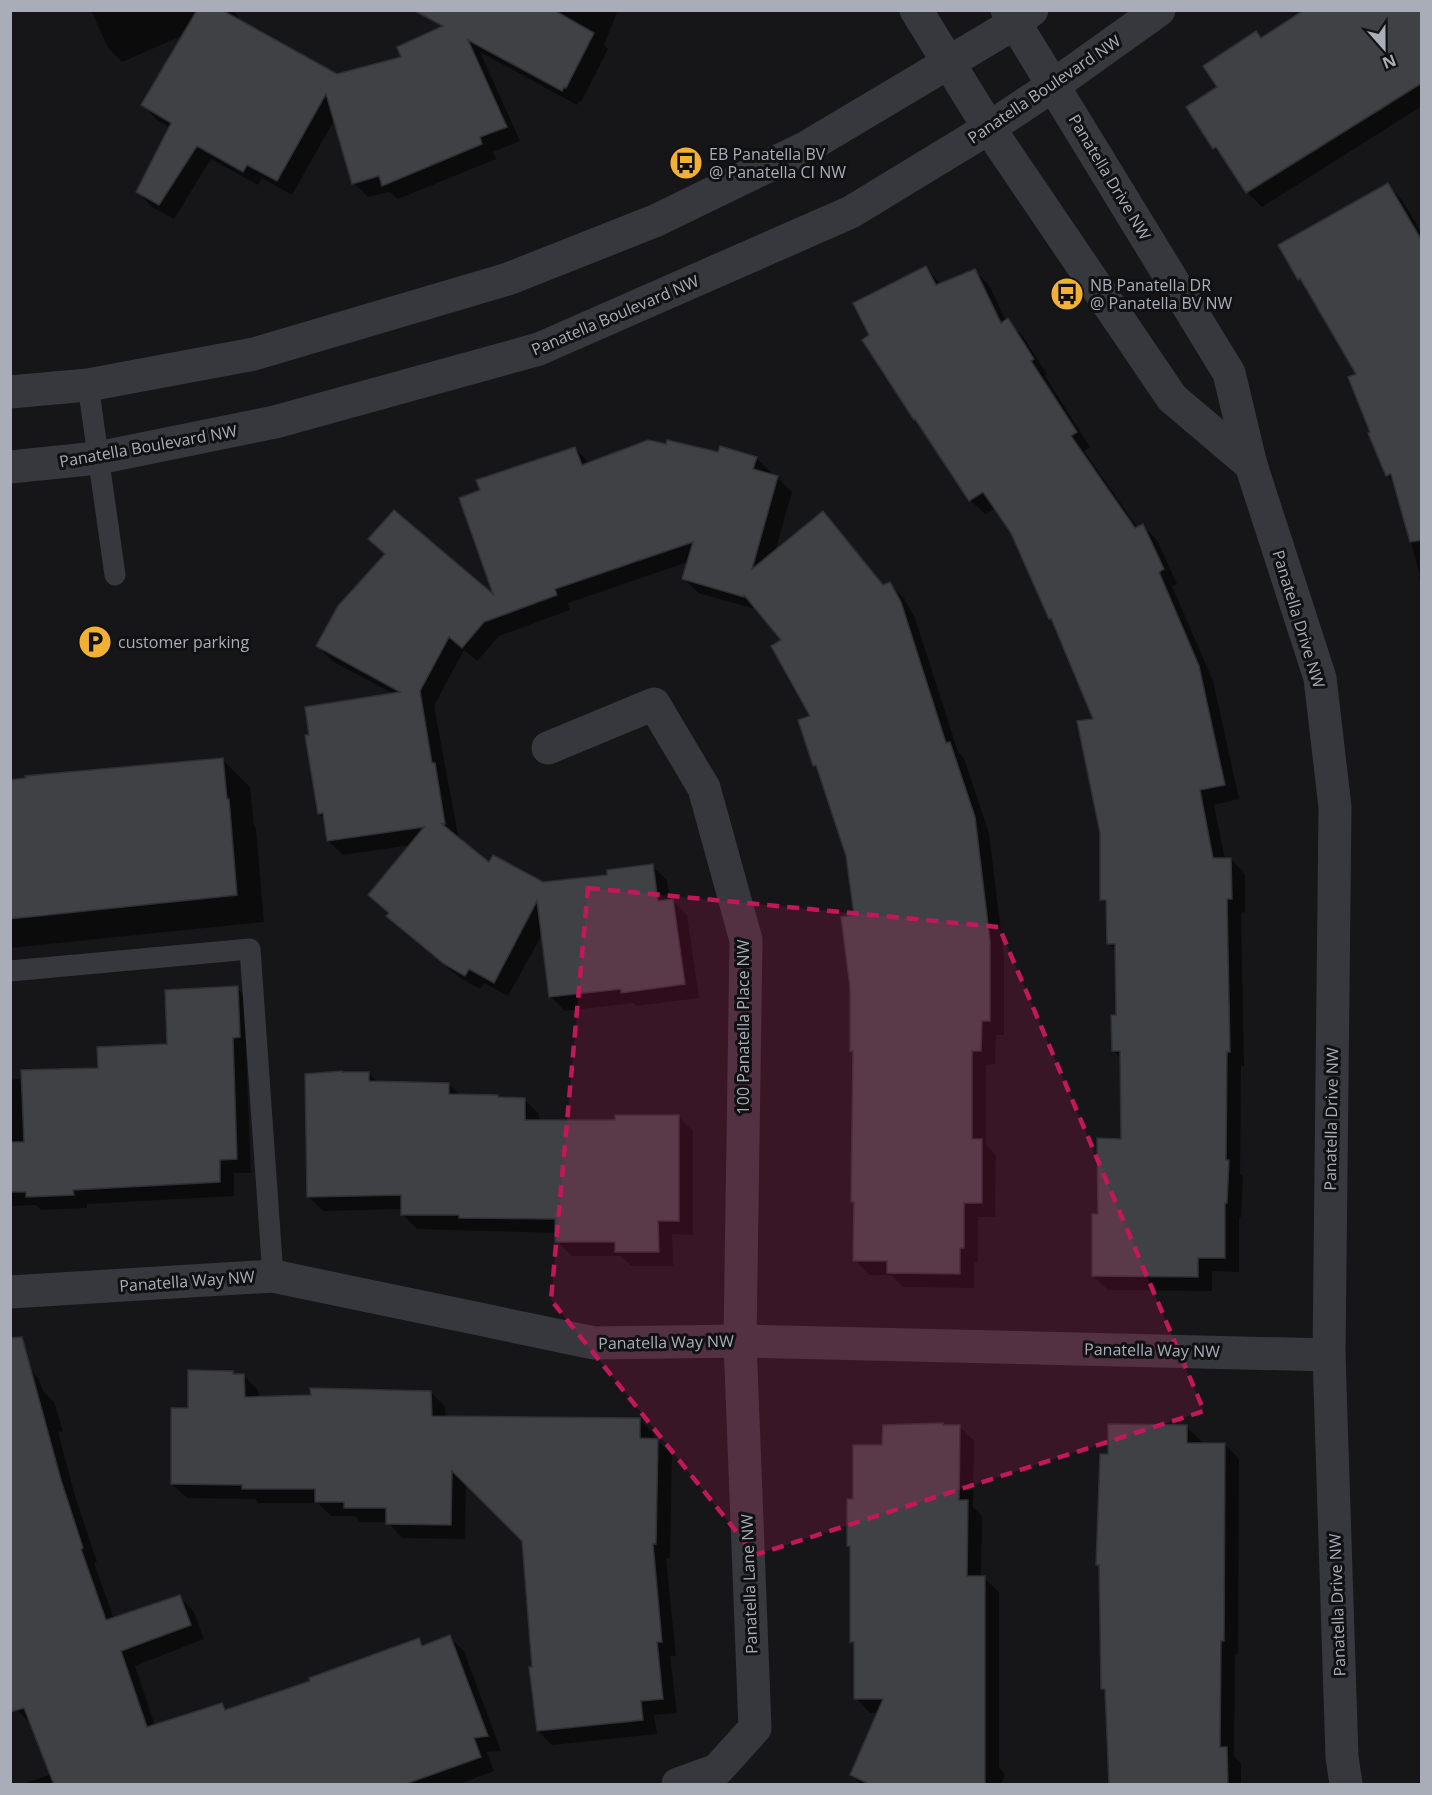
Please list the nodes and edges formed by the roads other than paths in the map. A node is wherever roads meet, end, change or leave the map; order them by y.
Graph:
1 (916, 10) edge
2 (1159, 10) edge
3 (1018, 15) edge
4 (948, 63) junction
5 (1054, 85) junction
6 (989, 128) junction
7 (88, 385) junction
8 (10, 393) edge
9 (98, 458) junction
10 (1251, 465) junction
11 (10, 467) edge
12 (115, 575) dead end
13 (548, 748) dead end
14 (10, 971) edge
15 (273, 1276) junction
16 (10, 1292) edge
17 (740, 1341) junction
18 (1329, 1355) junction
19 (678, 1785) edge
20 (1346, 1785) edge

1 - 4 street
2 - 5 street, Panatella Boulevard NW
3 - 4 street
3 - 5 street, Panatella Drive NW
4 - 6 street
4 - 7 street
5 - 6 street, Panatella Boulevard NW
5 - 10 street, Panatella Drive NW
6 - 9 street, Panatella Boulevard NW
6 - 10 street
7 - 8 street
7 - 9 lane
9 - 11 street, Panatella Boulevard NW
9 - 12 lane
10 - 18 street, Panatella Drive NW
13 - 17 street, 100 Panatella Place NW
14 - 15 lane
15 - 16 street, Panatella Way NW
15 - 17 street, Panatella Way NW
17 - 18 street, Panatella Way NW
17 - 19 street, Panatella Lane NW
18 - 20 street, Panatella Drive NW

